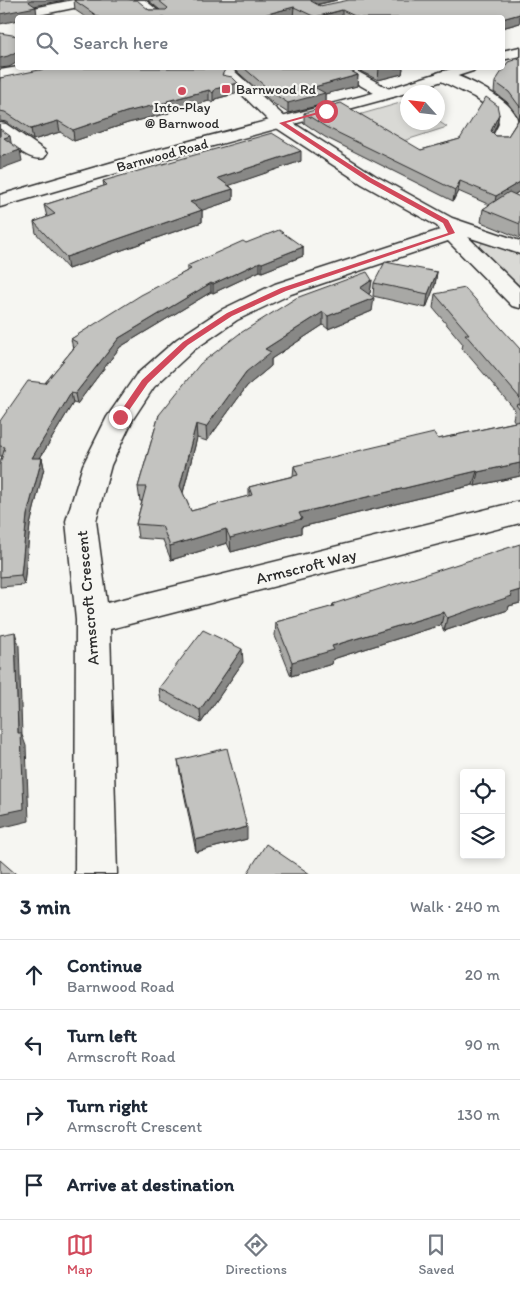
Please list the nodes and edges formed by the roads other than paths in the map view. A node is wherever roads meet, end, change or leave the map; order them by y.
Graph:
1 (93, 0) edge
2 (137, 0) edge
3 (40, 11) dead end
4 (156, 15) edge
5 (520, 51) edge
6 (505, 55) edge
7 (26, 70) edge
8 (224, 70) edge
9 (344, 70) edge
10 (462, 70) edge
11 (0, 75) edge
12 (443, 76) junction
13 (388, 94) junction
14 (281, 123) junction
15 (0, 128) edge
16 (500, 140) edge
17 (38, 154) dead end
18 (0, 201) edge
19 (448, 227) junction
20 (520, 248) edge
21 (520, 301) edge
22 (520, 512) edge
23 (93, 620) junction
24 (96, 874) edge

1 - 3 street
2 - 4 street
5 - 6 street
7 - 11 street
8 - 14 street
9 - 13 street
10 - 12 street, Barnwood Road
12 - 13 street, Barnwood Road
12 - 16 street
13 - 14 street, Barnwood Road
14 - 18 street, Barnwood Road
14 - 19 street
15 - 17 street
19 - 20 street
19 - 21 street
19 - 23 street, Armscroft Crescent
22 - 23 street, Armscroft Way
23 - 24 street, Armscroft Crescent

